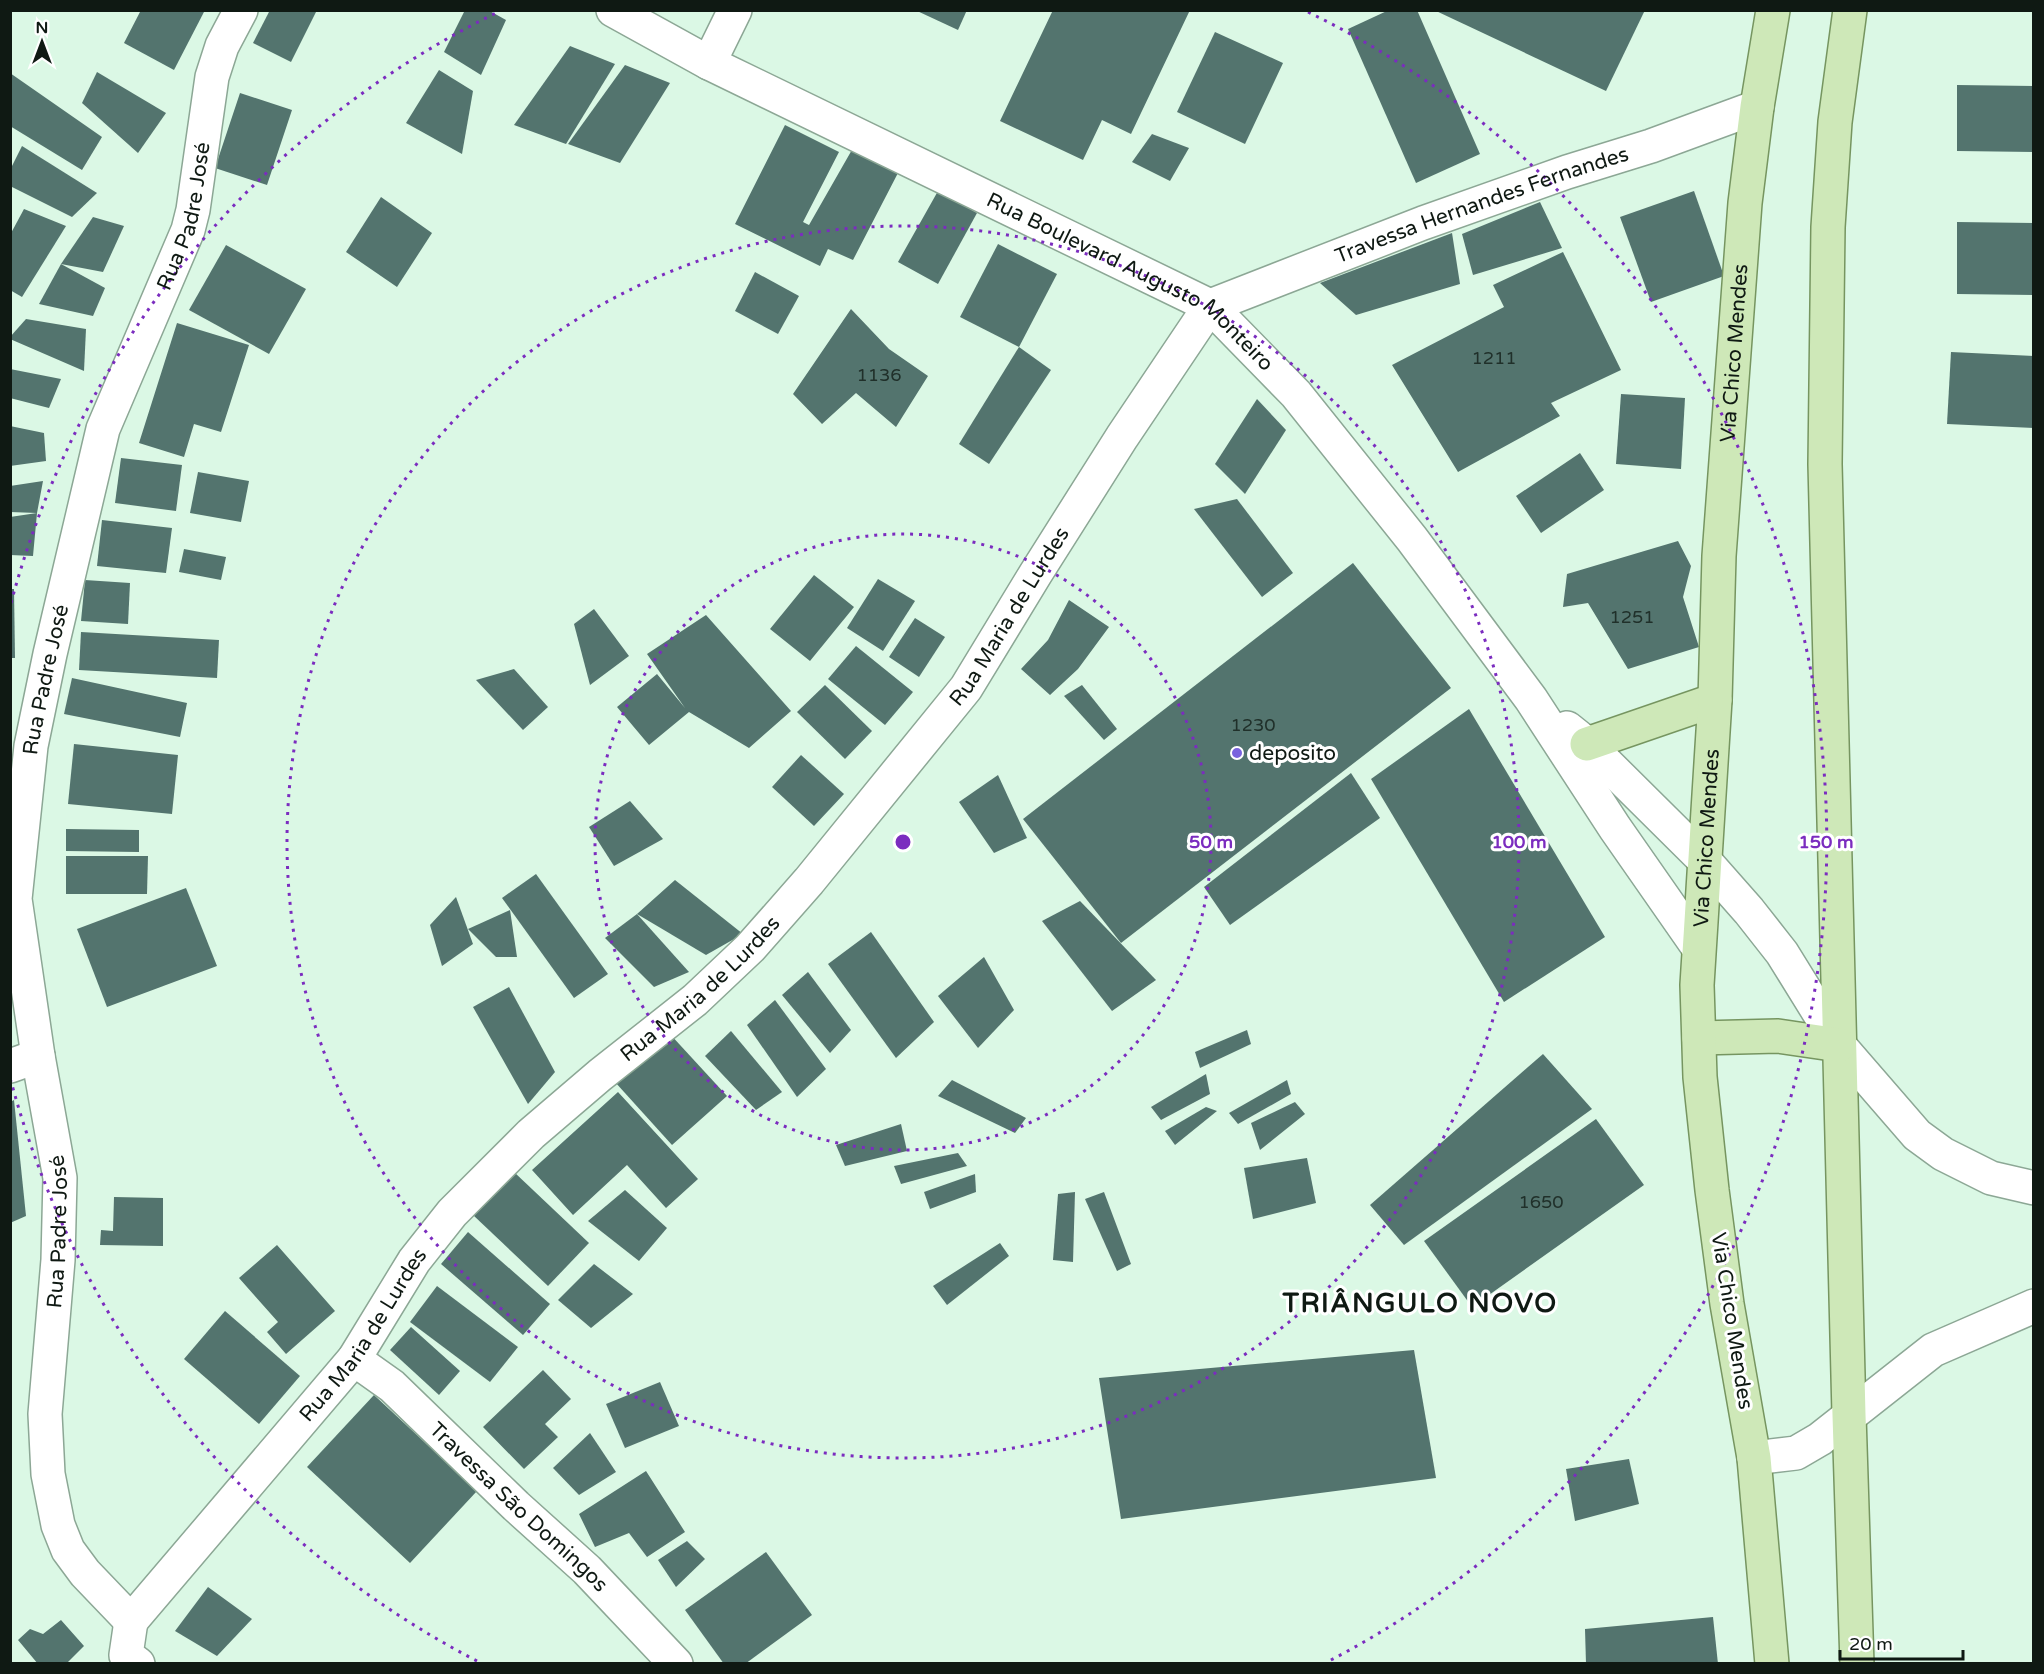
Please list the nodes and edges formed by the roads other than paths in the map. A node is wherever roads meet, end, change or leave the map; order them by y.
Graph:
1 (241, 10) edge
2 (613, 10) edge
3 (735, 10) edge
4 (1773, 10) edge
5 (1850, 10) edge
6 (709, 63) junction
7 (1757, 107) junction
8 (1210, 306) junction
9 (1531, 699) junction
10 (1714, 700) junction
11 (21, 742) edge
12 (1587, 744) junction
13 (1704, 860) junction
14 (1698, 947) junction
15 (1699, 1038) junction
16 (1839, 1045) junction
17 (24, 1061) edge
18 (2034, 1188) edge
19 (2034, 1306) edge
20 (354, 1359) junction
21 (1849, 1415) junction
22 (1754, 1458) junction
23 (131, 1621) junction
24 (126, 1661) edge
25 (676, 1664) edge
26 (1772, 1664) edge
27 (1857, 1664) edge

1 - 11 street, Rua Padre José
2 - 6 street, Rua Boulevard Augusto Monteiro
3 - 6 street
4 - 7 main road, Via Chico Mendes
5 - 16 main road
6 - 8 street, Rua Boulevard Augusto Monteiro
7 - 8 street, Travessa Hernandes Fernandes
7 - 10 main road, Via Chico Mendes
8 - 9 street, Rua Boulevard Augusto Monteiro
8 - 20 street, Rua Maria de Lurdes
9 - 12 street, Rua Boulevard Augusto Monteiro
9 - 14 street, Rua Boulevard Augusto Monteiro
10 - 12 main road
10 - 13 main road, Via Chico Mendes
11 - 17 street, Rua Padre José
12 - 13 street, Rua Boulevard Augusto Monteiro
13 - 14 main road, Via Chico Mendes
13 - 16 street, Rua Boulevard Augusto Monteiro
14 - 15 main road, Via Chico Mendes
15 - 16 main road
15 - 22 main road, Via Chico Mendes
16 - 18 street, Rua Boulevard Augusto Monteiro
16 - 21 main road
17 - 23 street, Rua Padre José
19 - 21 street
20 - 23 street, Rua Maria de Lurdes
20 - 25 street, Travessa São Domingos
21 - 22 street
21 - 27 main road
22 - 26 main road, Via Chico Mendes
23 - 24 street

